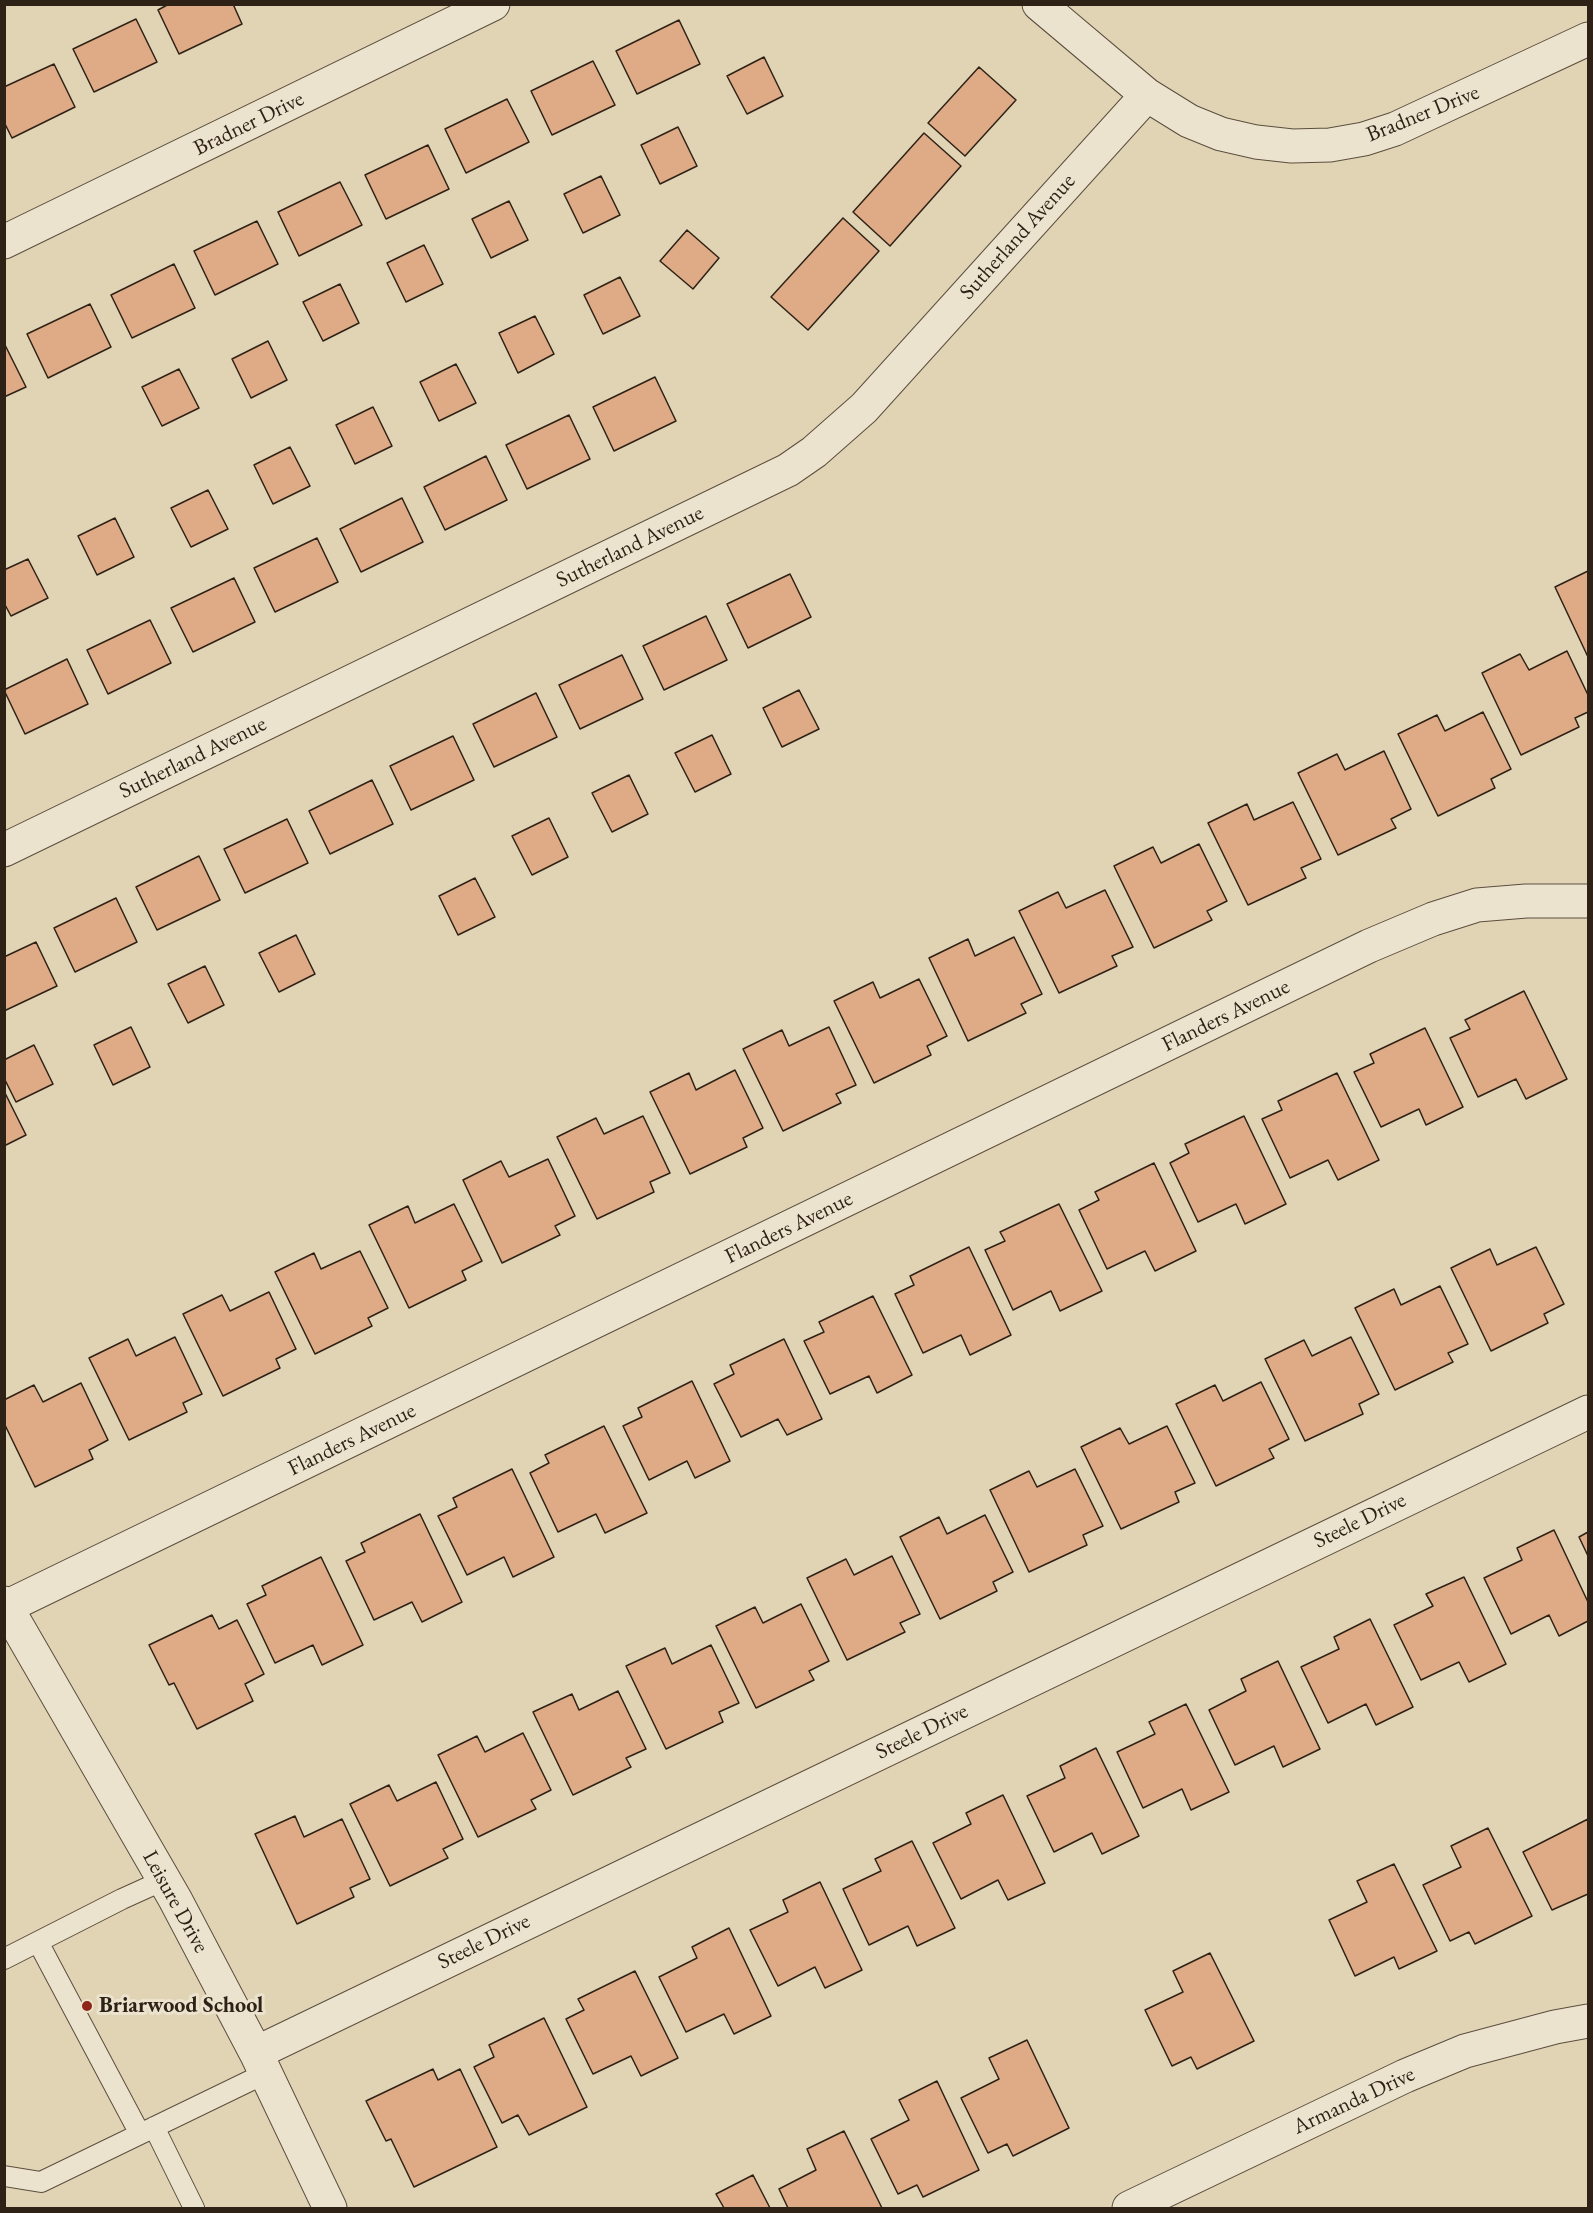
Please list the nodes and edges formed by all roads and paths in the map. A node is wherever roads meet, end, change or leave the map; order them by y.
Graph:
1 (493, 4) edge
2 (1039, 4) edge
3 (442, 16) edge
4 (1588, 39) edge
5 (1147, 95) junction
6 (4, 242) edge
7 (4, 850) edge
8 (1588, 901) edge
9 (1588, 1412) edge
10 (5, 1606) edge
11 (164, 1880) junction
12 (38, 1942) junction
13 (4, 1959) edge
14 (1588, 2021) edge
15 (261, 2063) junction
16 (147, 2130) junction
17 (4, 2176) edge
18 (1170, 2200) edge
19 (194, 2208) edge
20 (330, 2208) edge
21 (1129, 2208) edge

1 - 3 street, Bradner Drive
2 - 5 street, Bradner Drive
3 - 6 street, Bradner Drive
4 - 5 street, Bradner Drive
5 - 7 street, Sutherland Avenue
8 - 10 street, Flanders Avenue
9 - 15 street, Steele Drive
10 - 11 street, Leisure Drive
11 - 12 lane
11 - 15 street, Leisure Drive
12 - 13 lane
12 - 16 lane
14 - 18 street, Armanda Drive
15 - 16 lane
15 - 20 street, Leisure Drive
16 - 17 lane
16 - 19 lane
18 - 21 street, Armanda Drive

